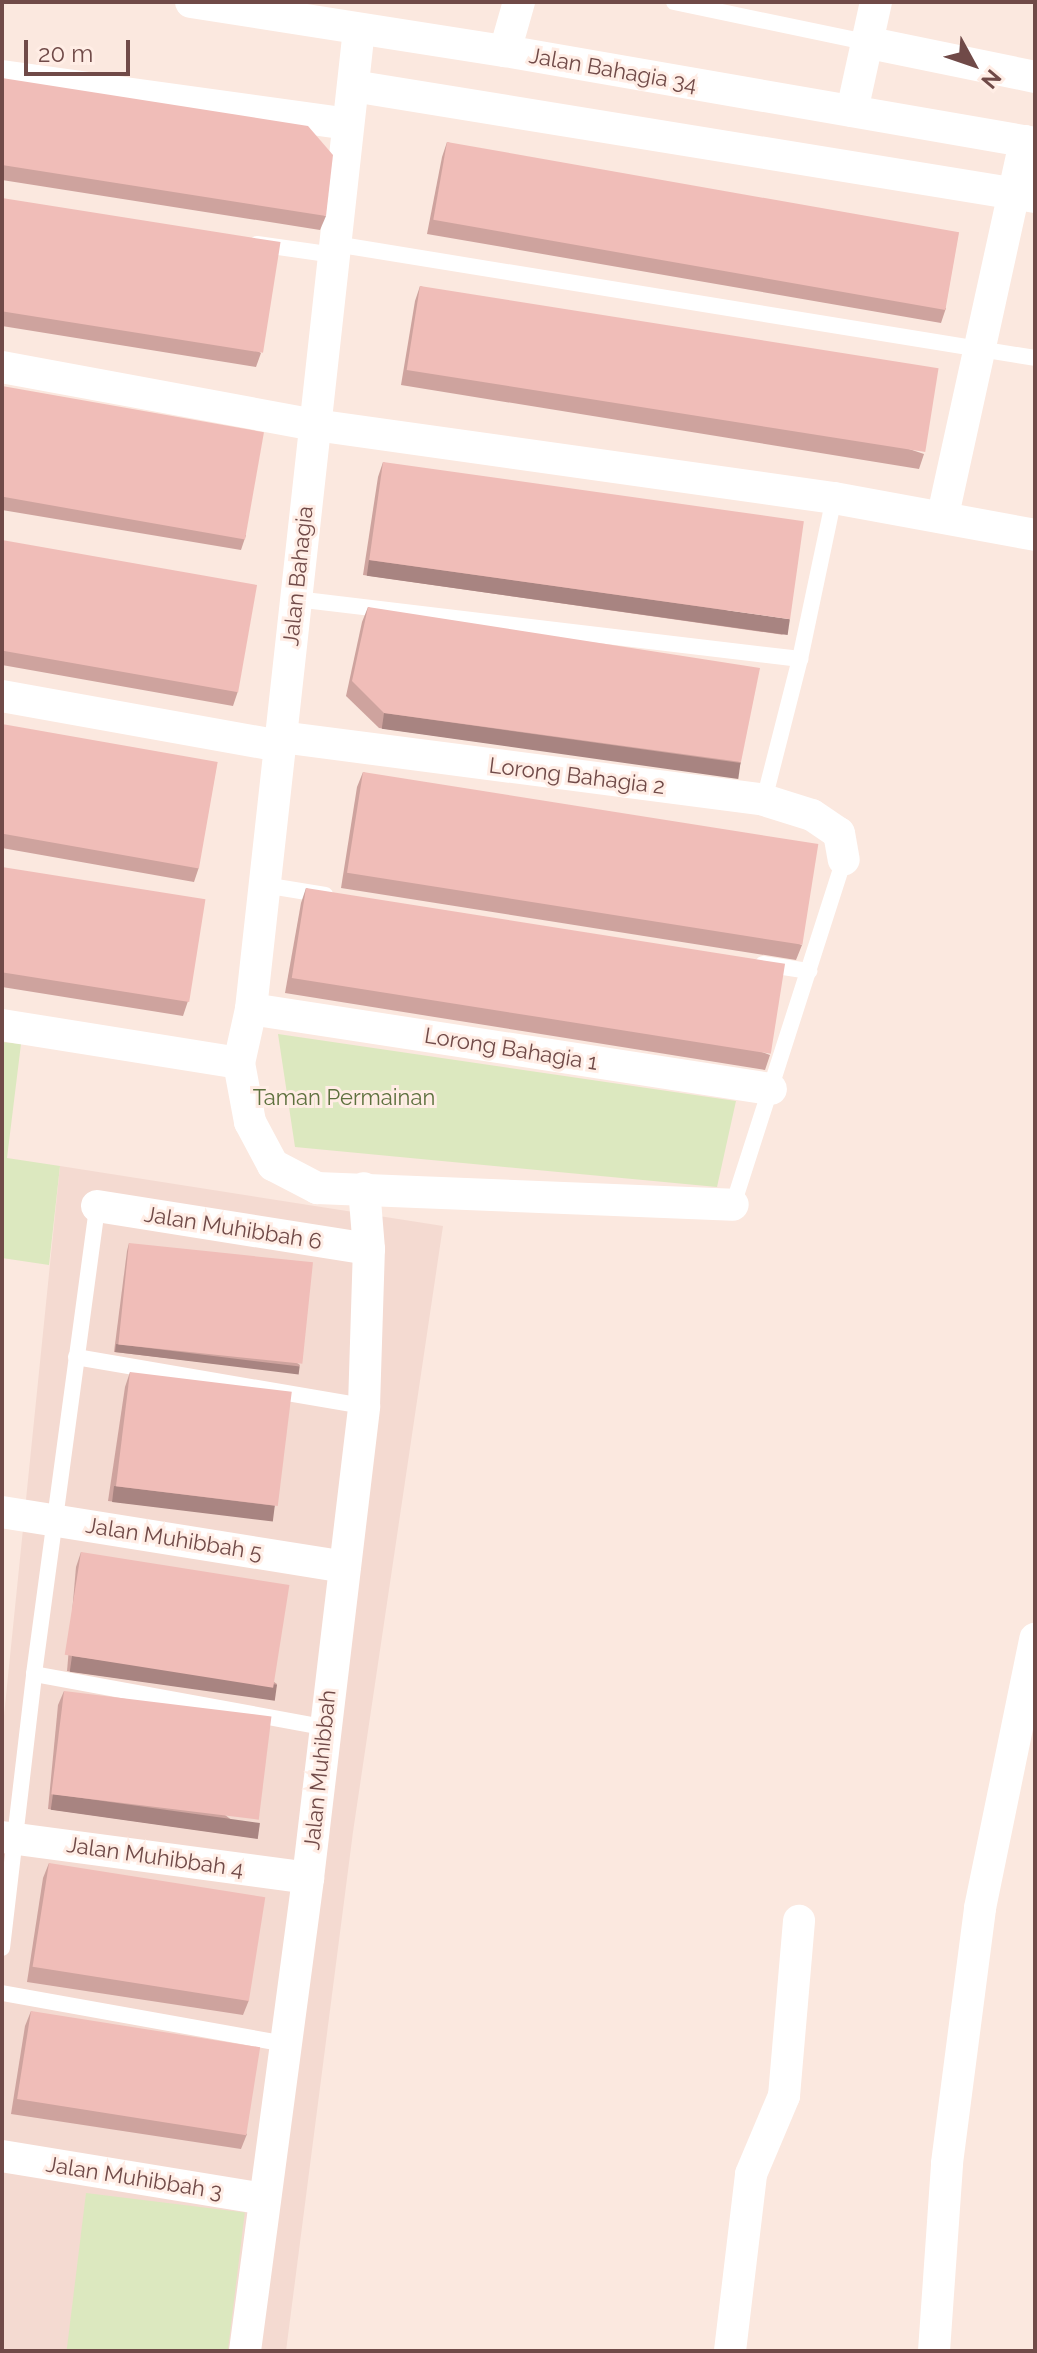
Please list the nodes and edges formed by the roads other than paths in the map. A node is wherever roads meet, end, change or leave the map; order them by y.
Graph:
1 (191, 2) edge
2 (519, 2) edge
3 (674, 2) edge
4 (876, 2) edge
5 (698, 4) edge
6 (359, 29) junction
7 (865, 42) junction
8 (505, 51) junction
9 (2, 76) edge
10 (1035, 77) edge
11 (353, 86) junction
12 (852, 111) junction
13 (348, 124) junction
14 (1030, 142) edge
15 (1024, 195) edge
16 (239, 241) edge
17 (334, 249) junction
18 (979, 348) junction
19 (1035, 358) edge
20 (2, 367) edge
21 (315, 425) junction
22 (834, 498) junction
23 (943, 515) junction
24 (1035, 535) edge
25 (296, 599) junction
26 (800, 659) junction
27 (2, 696) edge
28 (280, 742) junction
29 (764, 800) junction
30 (844, 860) joint
31 (264, 885) junction
32 (342, 898) edge
33 (747, 961) edge
34 (809, 971) junction
35 (251, 1009) junction
36 (2, 1025) edge
37 (239, 1063) junction
38 (771, 1089) junction
39 (364, 1188) junction
40 (733, 1205) joint
41 (97, 1206) joint
42 (369, 1249) junction
43 (76, 1357) junction
44 (364, 1406) junction
45 (2, 1512) edge
46 (56, 1519) junction
47 (345, 1567) junction
48 (1035, 1639) edge
49 (34, 1674) junction
50 (323, 1727) junction
51 (7, 1838) edge
52 (308, 1878) junction
53 (799, 1921) dead end
54 (2, 1948) edge
55 (2, 1993) edge
56 (286, 2044) junction
57 (2, 2156) edge
58 (265, 2199) junction
59 (245, 2351) edge
60 (730, 2351) edge
61 (934, 2351) edge

1 - 6 street, Jalan Bahagia 34
2 - 8 street
3 - 5 lane
4 - 7 street
5 - 7 lane
6 - 8 street, Jalan Bahagia 34
6 - 11 street, Jalan Bahagia
7 - 10 street
7 - 12 street
8 - 12 street, Jalan Bahagia 34
9 - 13 street
11 - 13 street, Jalan Bahagia
11 - 15 street
12 - 14 street, Jalan Bahagia 34
13 - 17 street, Jalan Bahagia
14 - 15 street
15 - 18 street
16 - 17 lane
17 - 18 lane
17 - 21 street, Jalan Bahagia
18 - 19 lane
18 - 23 street
20 - 21 street
21 - 22 street
21 - 25 street, Jalan Bahagia
22 - 23 street
22 - 26 lane
23 - 24 street
25 - 26 lane
25 - 28 street, Jalan Bahagia
26 - 29 lane
27 - 28 street, Lorong Bahagia 2
28 - 29 street, Lorong Bahagia 2
28 - 31 street, Jalan Bahagia
29 - 30 street, Lorong Bahagia 2
30 - 34 lane
31 - 32 lane
31 - 35 street, Jalan Bahagia
33 - 34 lane
34 - 38 lane
35 - 37 street, Jalan Bahagia
35 - 38 street, Lorong Bahagia 1
36 - 37 street
37 - 39 street, Jalan Bahagia
38 - 40 lane
39 - 40 street, Jalan Bahagia
39 - 42 street, Jalan Muhibbah
41 - 42 street, Jalan Muhibbah 6
41 - 43 lane
42 - 44 street, Jalan Muhibbah
43 - 44 lane
43 - 46 lane
44 - 47 street, Jalan Muhibbah
45 - 46 street, Jalan Muhibbah 5
46 - 47 street, Jalan Muhibbah 5
46 - 49 lane
47 - 50 street, Jalan Muhibbah
48 - 61 street
49 - 50 lane
49 - 51 lane
50 - 52 street, Jalan Muhibbah
51 - 52 street, Jalan Muhibbah 4
51 - 54 lane
52 - 56 street, Jalan Muhibbah
53 - 60 street
55 - 56 lane
56 - 58 street, Jalan Muhibbah
57 - 58 street, Jalan Muhibbah 3
58 - 59 street, Jalan Muhibbah

